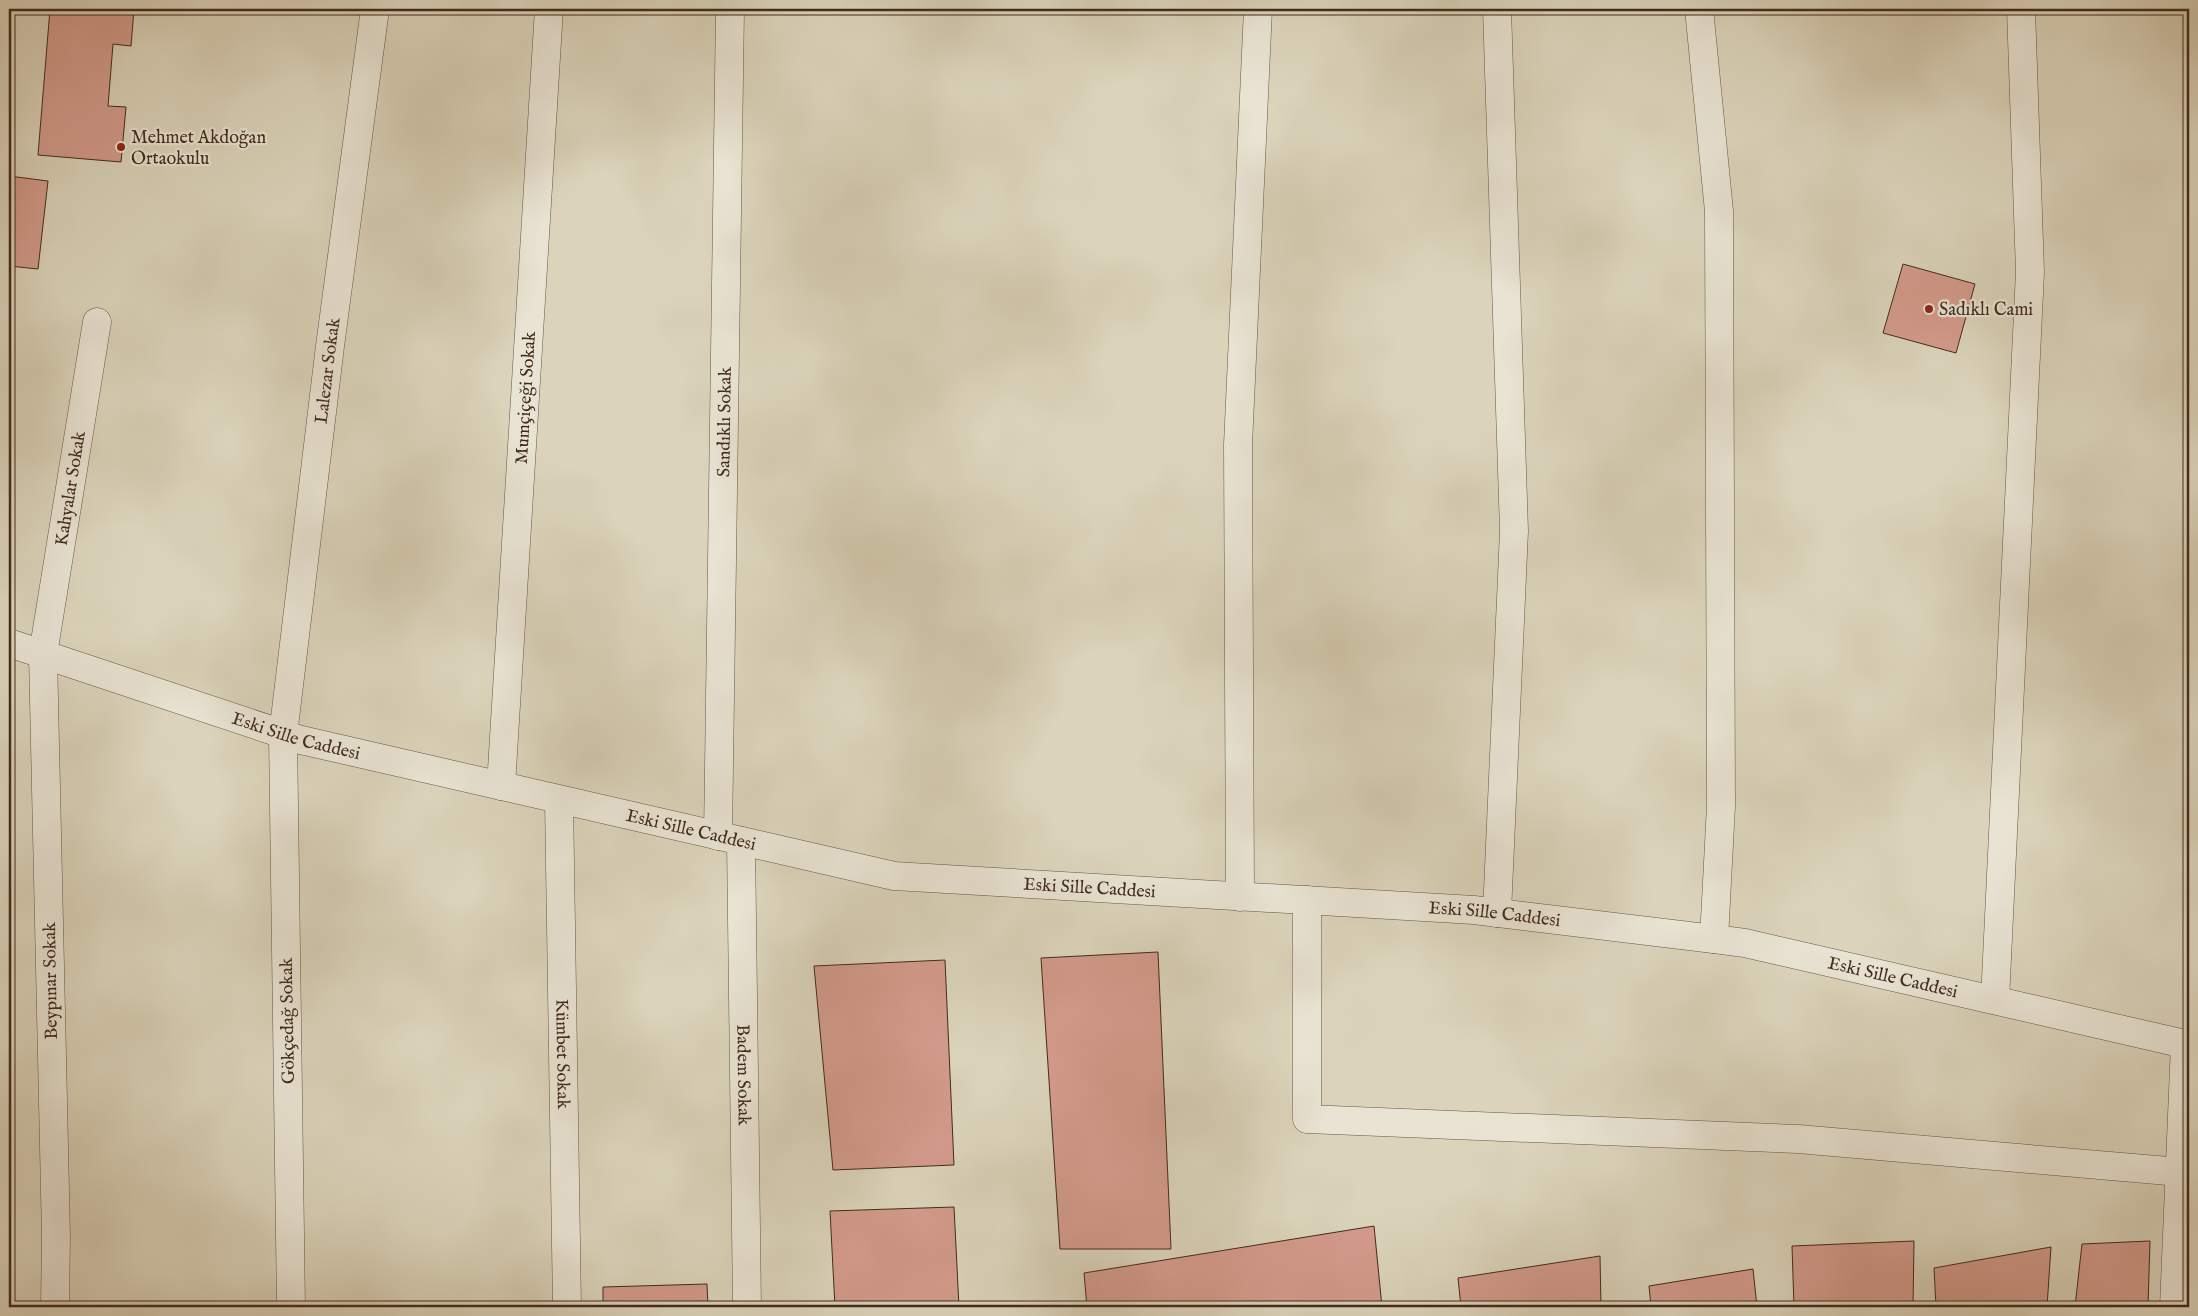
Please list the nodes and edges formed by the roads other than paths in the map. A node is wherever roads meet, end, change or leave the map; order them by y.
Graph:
1 (375, 9) edge
2 (550, 9) edge
3 (730, 9) edge
4 (1258, 9) edge
5 (1497, 9) edge
6 (1699, 9) edge
7 (2021, 9) edge
8 (97, 322) dead end
9 (9, 643) edge
10 (43, 654) junction
11 (283, 734) junction
12 (501, 786) junction
13 (559, 800) junction
14 (730, 839) junction
15 (1240, 897) junction
16 (1306, 900) junction
17 (1497, 913) junction
18 (1714, 939) junction
19 (1994, 1000) junction
20 (2187, 1045) edge
21 (2180, 1172) junction
22 (55, 1307) edge
23 (291, 1307) edge
24 (567, 1307) edge
25 (747, 1307) edge
26 (2174, 1307) edge

1 - 11 street, Lalezar Sokak
2 - 12 street, Mumçiçeği Sokak
3 - 14 street, Sandıklı Sokak
4 - 15 street
5 - 17 street
6 - 18 street
7 - 19 street
8 - 10 street, Kahyalar Sokak
9 - 10 street, Eski Sille Caddesi
10 - 11 street, Eski Sille Caddesi
10 - 22 street, Beypınar Sokak
11 - 12 street, Eski Sille Caddesi
11 - 23 street, Gökçedağ Sokak
12 - 13 street, Eski Sille Caddesi
13 - 14 street, Eski Sille Caddesi
13 - 24 street, Kümbet Sokak
14 - 15 street, Eski Sille Caddesi
14 - 25 street, Badem Sokak
15 - 16 street, Eski Sille Caddesi
16 - 17 street, Eski Sille Caddesi
16 - 21 street
17 - 18 street, Eski Sille Caddesi
18 - 19 street, Eski Sille Caddesi
19 - 20 street, Eski Sille Caddesi
20 - 21 street
21 - 26 street

